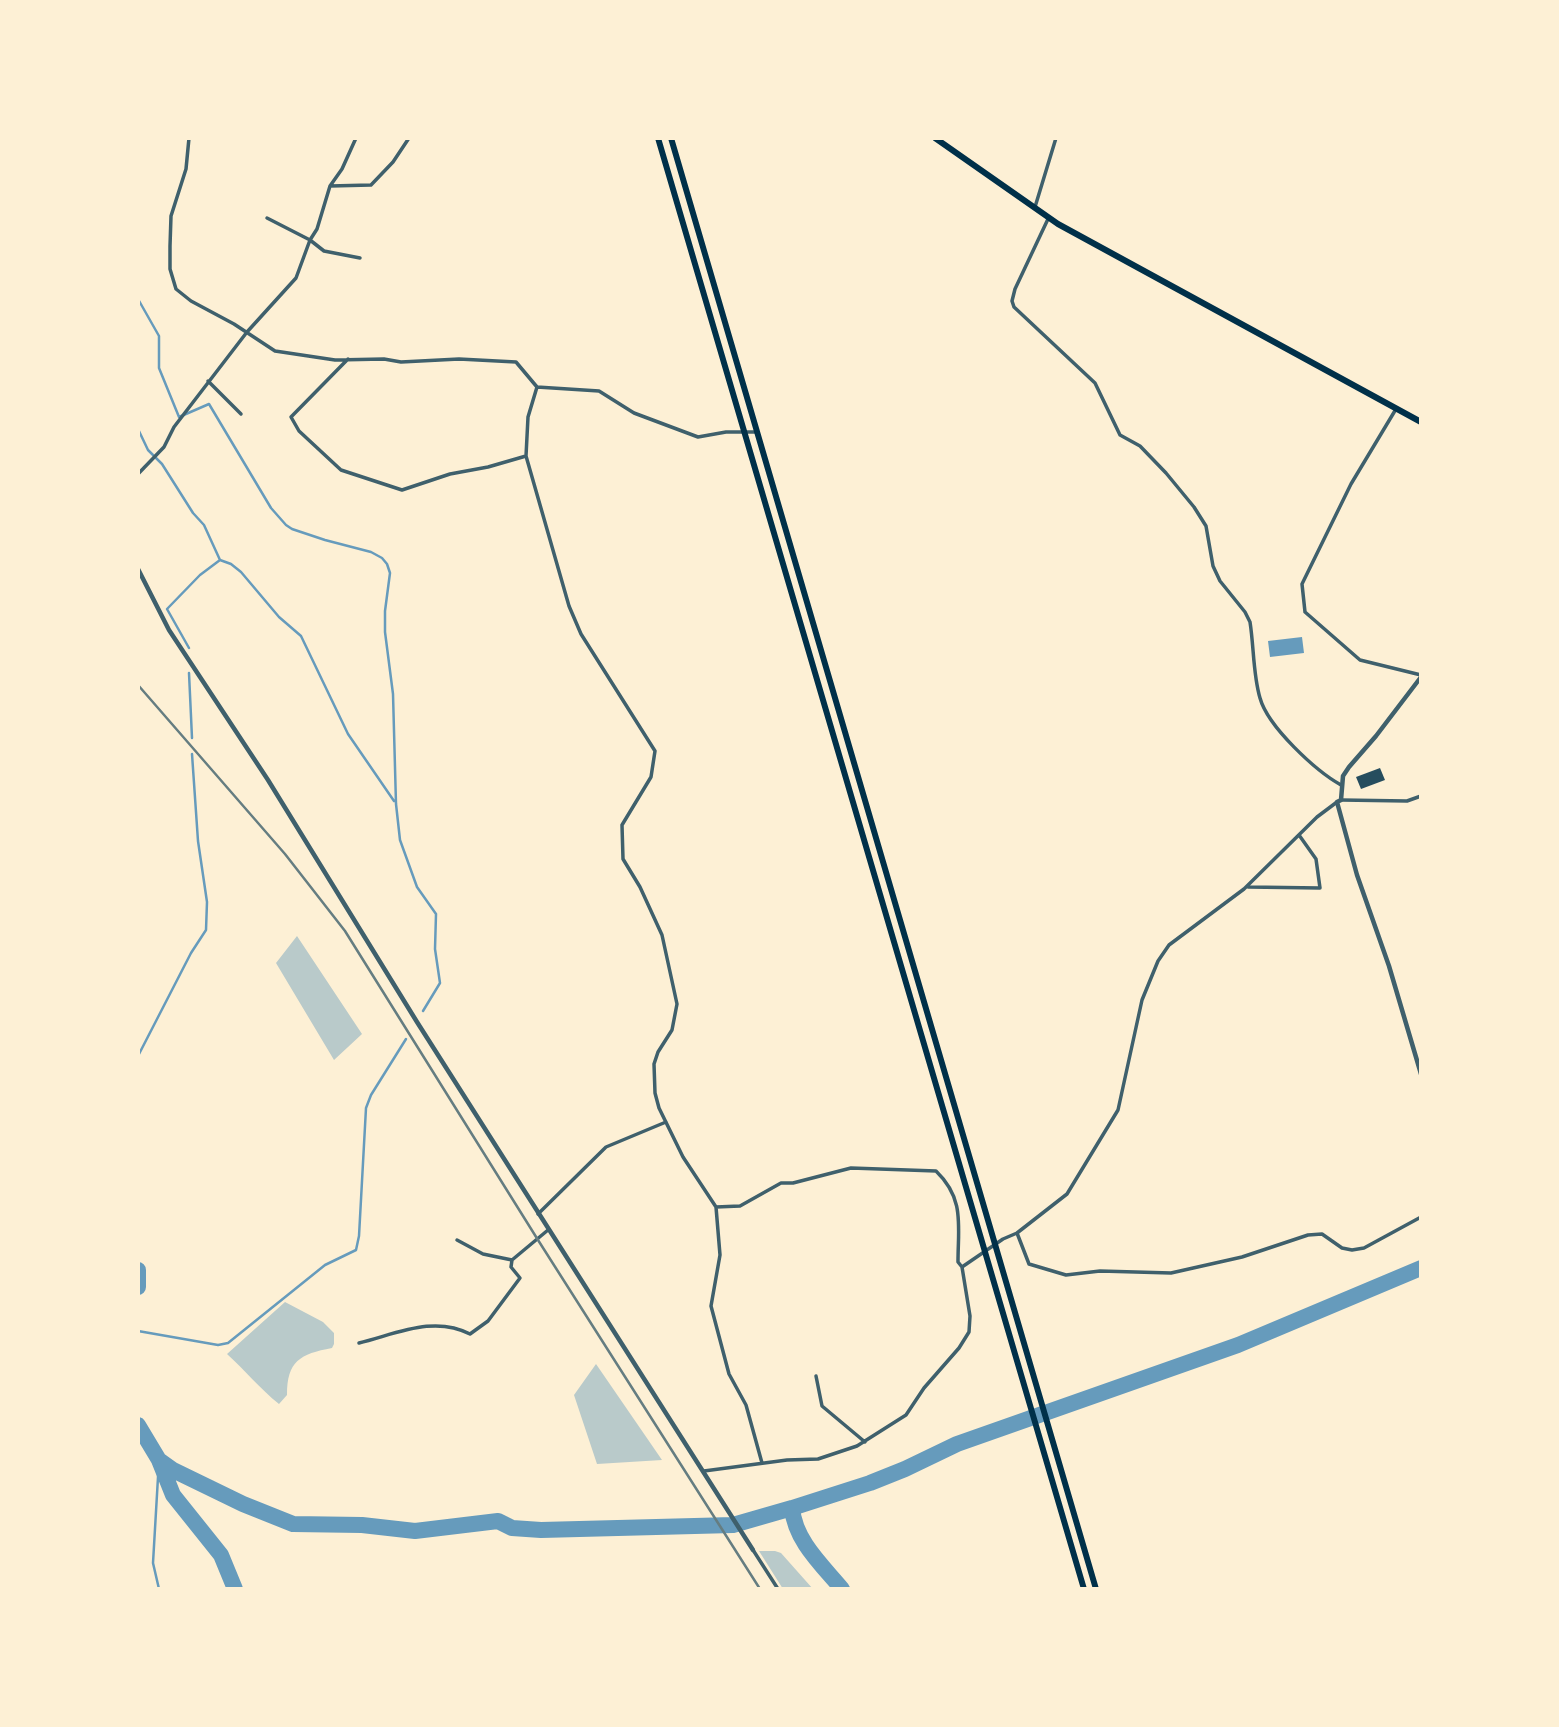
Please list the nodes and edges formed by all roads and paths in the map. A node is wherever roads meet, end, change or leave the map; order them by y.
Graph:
1 (189, 138) edge
2 (356, 138) edge
3 (409, 138) edge
4 (657, 138) edge
5 (671, 138) edge
6 (935, 138) edge
7 (1056, 138) edge
8 (330, 186) junction
9 (1034, 209) junction
10 (267, 218) dead end
11 (1048, 219) junction
12 (310, 240) junction
13 (360, 258) dead end
14 (247, 332) junction
15 (348, 359) junction
16 (208, 381) junction
17 (537, 387) junction
18 (1396, 409) junction
19 (241, 414) dead end
20 (1421, 422) edge
21 (746, 432) junction
22 (756, 432) junction
23 (526, 456) junction
24 (138, 474) edge
25 (138, 569) edge
26 (1421, 676) edge
27 (856, 772) junction
28 (846, 777) junction
29 (1341, 785) junction
30 (1421, 796) edge
31 (1339, 801) junction
32 (1299, 835) junction
33 (1246, 887) junction
34 (1421, 1074) edge
35 (666, 1122) junction
36 (716, 1207) junction
37 (538, 1214) junction
38 (1421, 1217) edge
39 (548, 1230) junction
40 (1017, 1233) junction
41 (457, 1240) dead end
42 (995, 1245) junction
43 (985, 1251) junction
44 (512, 1260) junction
45 (962, 1267) junction
46 (359, 1343) dead end
47 (816, 1376) dead end
48 (865, 1442) junction
49 (762, 1463) junction
50 (704, 1471) junction
51 (1075, 1519) junction
52 (1065, 1523) junction
53 (753, 1550) joint
54 (778, 1589) edge
55 (1084, 1589) edge
56 (1096, 1589) edge

1 - 14 street
2 - 8 street
3 - 8 street
4 - 21 main road
5 - 22 main road
6 - 9 main road
7 - 9 street
8 - 12 street
9 - 11 main road
10 - 12 street
11 - 18 main road
11 - 29 street
12 - 13 street
12 - 14 street
14 - 15 street
14 - 16 street
15 - 17 street
15 - 23 street
16 - 19 street
16 - 24 street
17 - 21 street
17 - 23 street
18 - 20 main road
18 - 26 street
21 - 22 street
21 - 28 main road
22 - 27 main road
23 - 35 street
25 - 37 street
26 - 29 street
27 - 28 main road
27 - 42 main road
28 - 43 main road
29 - 31 street
30 - 31 street
31 - 32 street
31 - 34 street
32 - 33 street
32 - 33 street
33 - 40 street
35 - 36 street
35 - 37 street
36 - 45 street
36 - 49 street
37 - 39 street
38 - 40 street
39 - 44 street
39 - 50 street
40 - 42 street
41 - 44 street
42 - 43 street
42 - 51 main road
43 - 45 street
43 - 52 main road
44 - 46 street
45 - 48 street
47 - 48 street
48 - 49 street
49 - 50 street
50 - 53 street
51 - 52 main road
51 - 56 main road
52 - 55 main road
53 - 54 street

